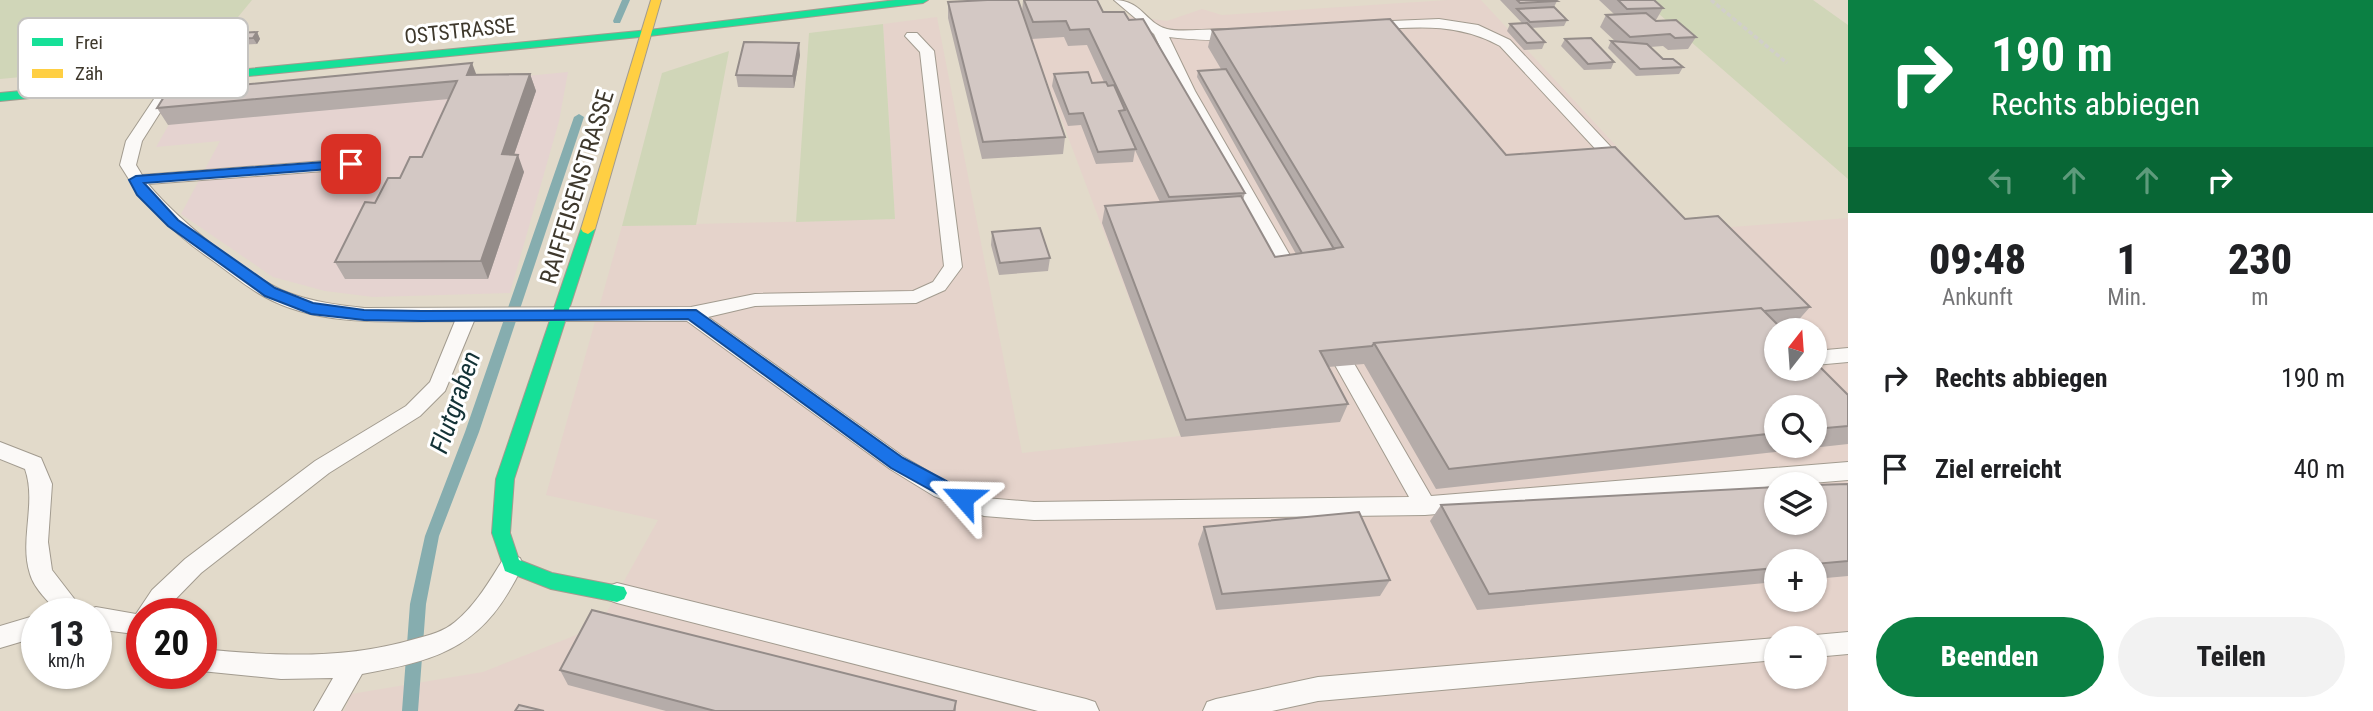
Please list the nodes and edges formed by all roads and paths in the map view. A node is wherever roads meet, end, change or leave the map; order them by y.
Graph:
1 (656, 0) edge
2 (923, 0) edge
3 (1121, 0) edge
4 (1711, 0) edge
5 (1356, 27) edge
6 (1160, 32) junction
7 (649, 33) junction
8 (1247, 33) edge
9 (912, 36) dead end
10 (1787, 63) dead end
11 (248, 73) edge
12 (18, 95) edge
13 (0, 97) edge
14 (161, 98) edge
15 (351, 164) dead end
16 (1629, 175) edge
17 (136, 180) junction
18 (1290, 271) edge
19 (561, 313) junction
20 (691, 314) junction
21 (467, 315) junction
22 (1848, 355) edge
23 (1827, 357) edge
24 (1345, 365) edge
25 (0, 450) edge
26 (1848, 471) edge
27 (1425, 506) junction
28 (512, 565) junction
29 (617, 593) joint
30 (61, 598) edge
31 (159, 598) edge
32 (21, 631) edge
33 (0, 637) edge
34 (1848, 643) edge
35 (1827, 645) edge
36 (1764, 650) edge
37 (217, 662) edge
38 (354, 665) junction
39 (327, 711) edge
40 (1086, 711) edge
41 (1216, 711) edge

1 - 7 street, RAIFFEISENSTRASSE
2 - 7 street, OSTSTRASSE
3 - 6 lane
4 - 10 path
5 - 16 lane
6 - 8 lane
6 - 18 lane
7 - 11 street, OSTSTRASSE
7 - 19 street, RAIFFEISENSTRASSE
9 - 20 lane
12 - 13 street, OSTSTRASSE
14 - 17 lane
15 - 17 lane
17 - 21 lane
19 - 20 lane
19 - 21 lane
19 - 28 street, RAIFFEISENSTRASSE
20 - 27 lane
21 - 31 lane
22 - 23 lane
24 - 27 lane
25 - 30 lane
26 - 27 lane
28 - 29 street
28 - 38 lane
29 - 40 lane
32 - 33 lane
34 - 35 lane
36 - 41 lane
37 - 38 lane
38 - 39 lane

